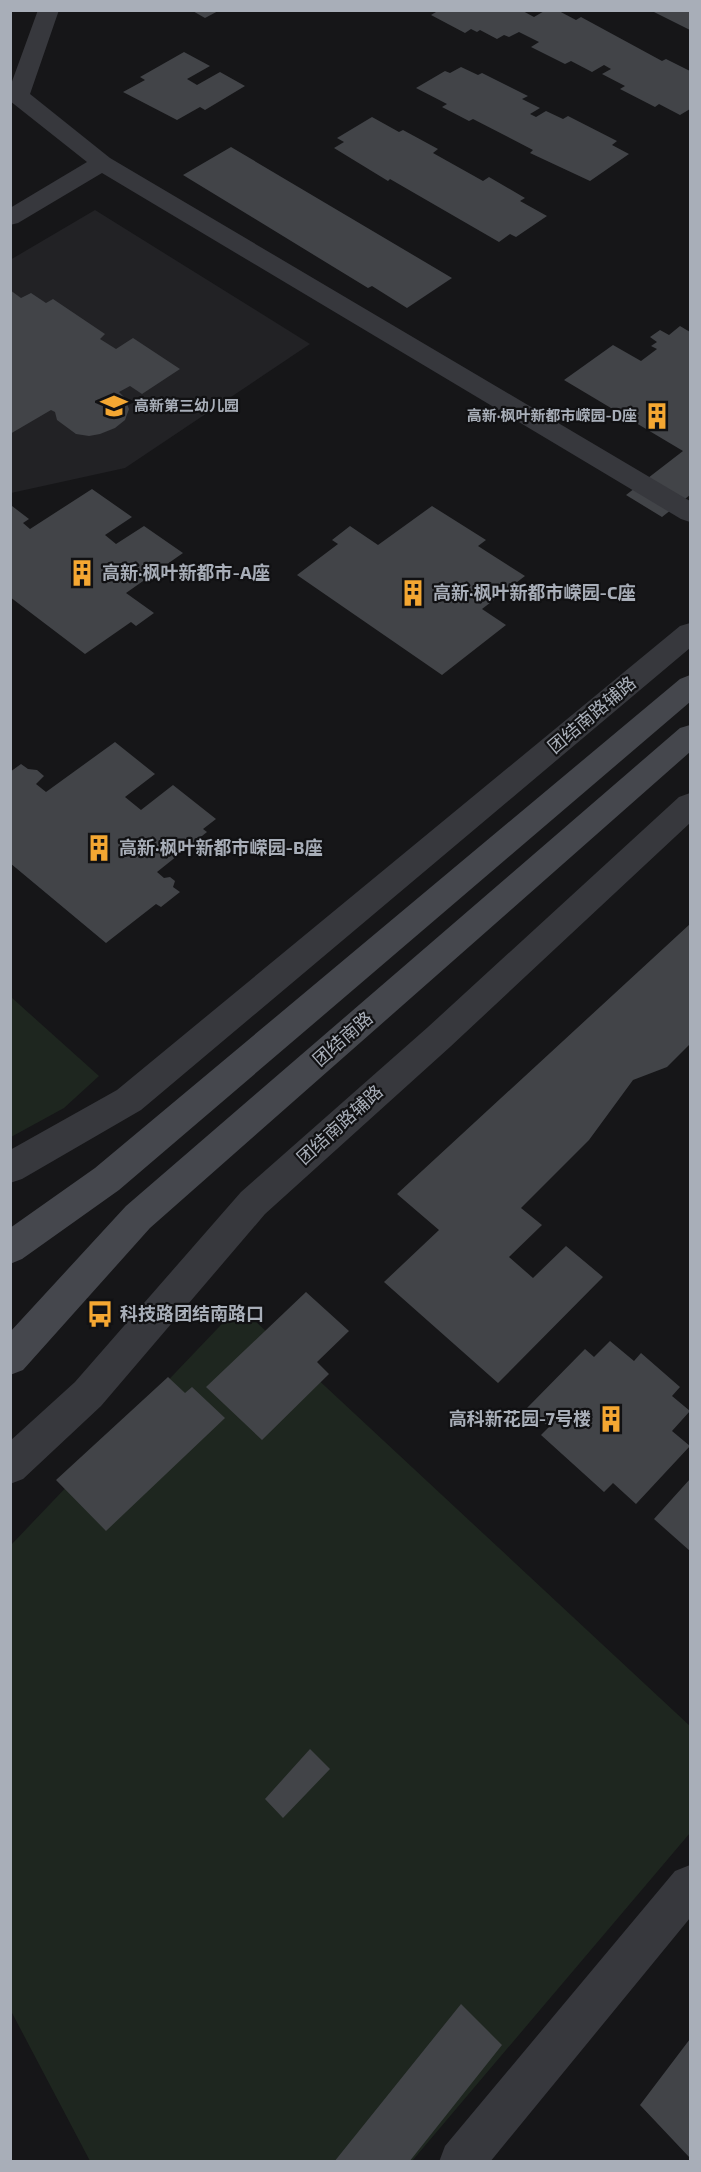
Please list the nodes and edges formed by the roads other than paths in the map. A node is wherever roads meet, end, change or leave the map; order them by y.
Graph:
1 (49, 10) edge
2 (102, 163) junction
3 (10, 218) edge
4 (690, 513) edge
5 (690, 633) edge
6 (690, 686) edge
7 (690, 736) edge
8 (690, 805) edge
9 (10, 1168) edge
10 (10, 1248) edge
11 (10, 1358) edge
12 (10, 1466) edge
13 (690, 1886) edge
14 (461, 2162) edge

1 - 2 street
2 - 3 street
2 - 4 street
5 - 9 street, 团结南路辅路
6 - 10 main road
7 - 11 main road, 团结南路
8 - 12 street, 团结南路辅路
13 - 14 street

